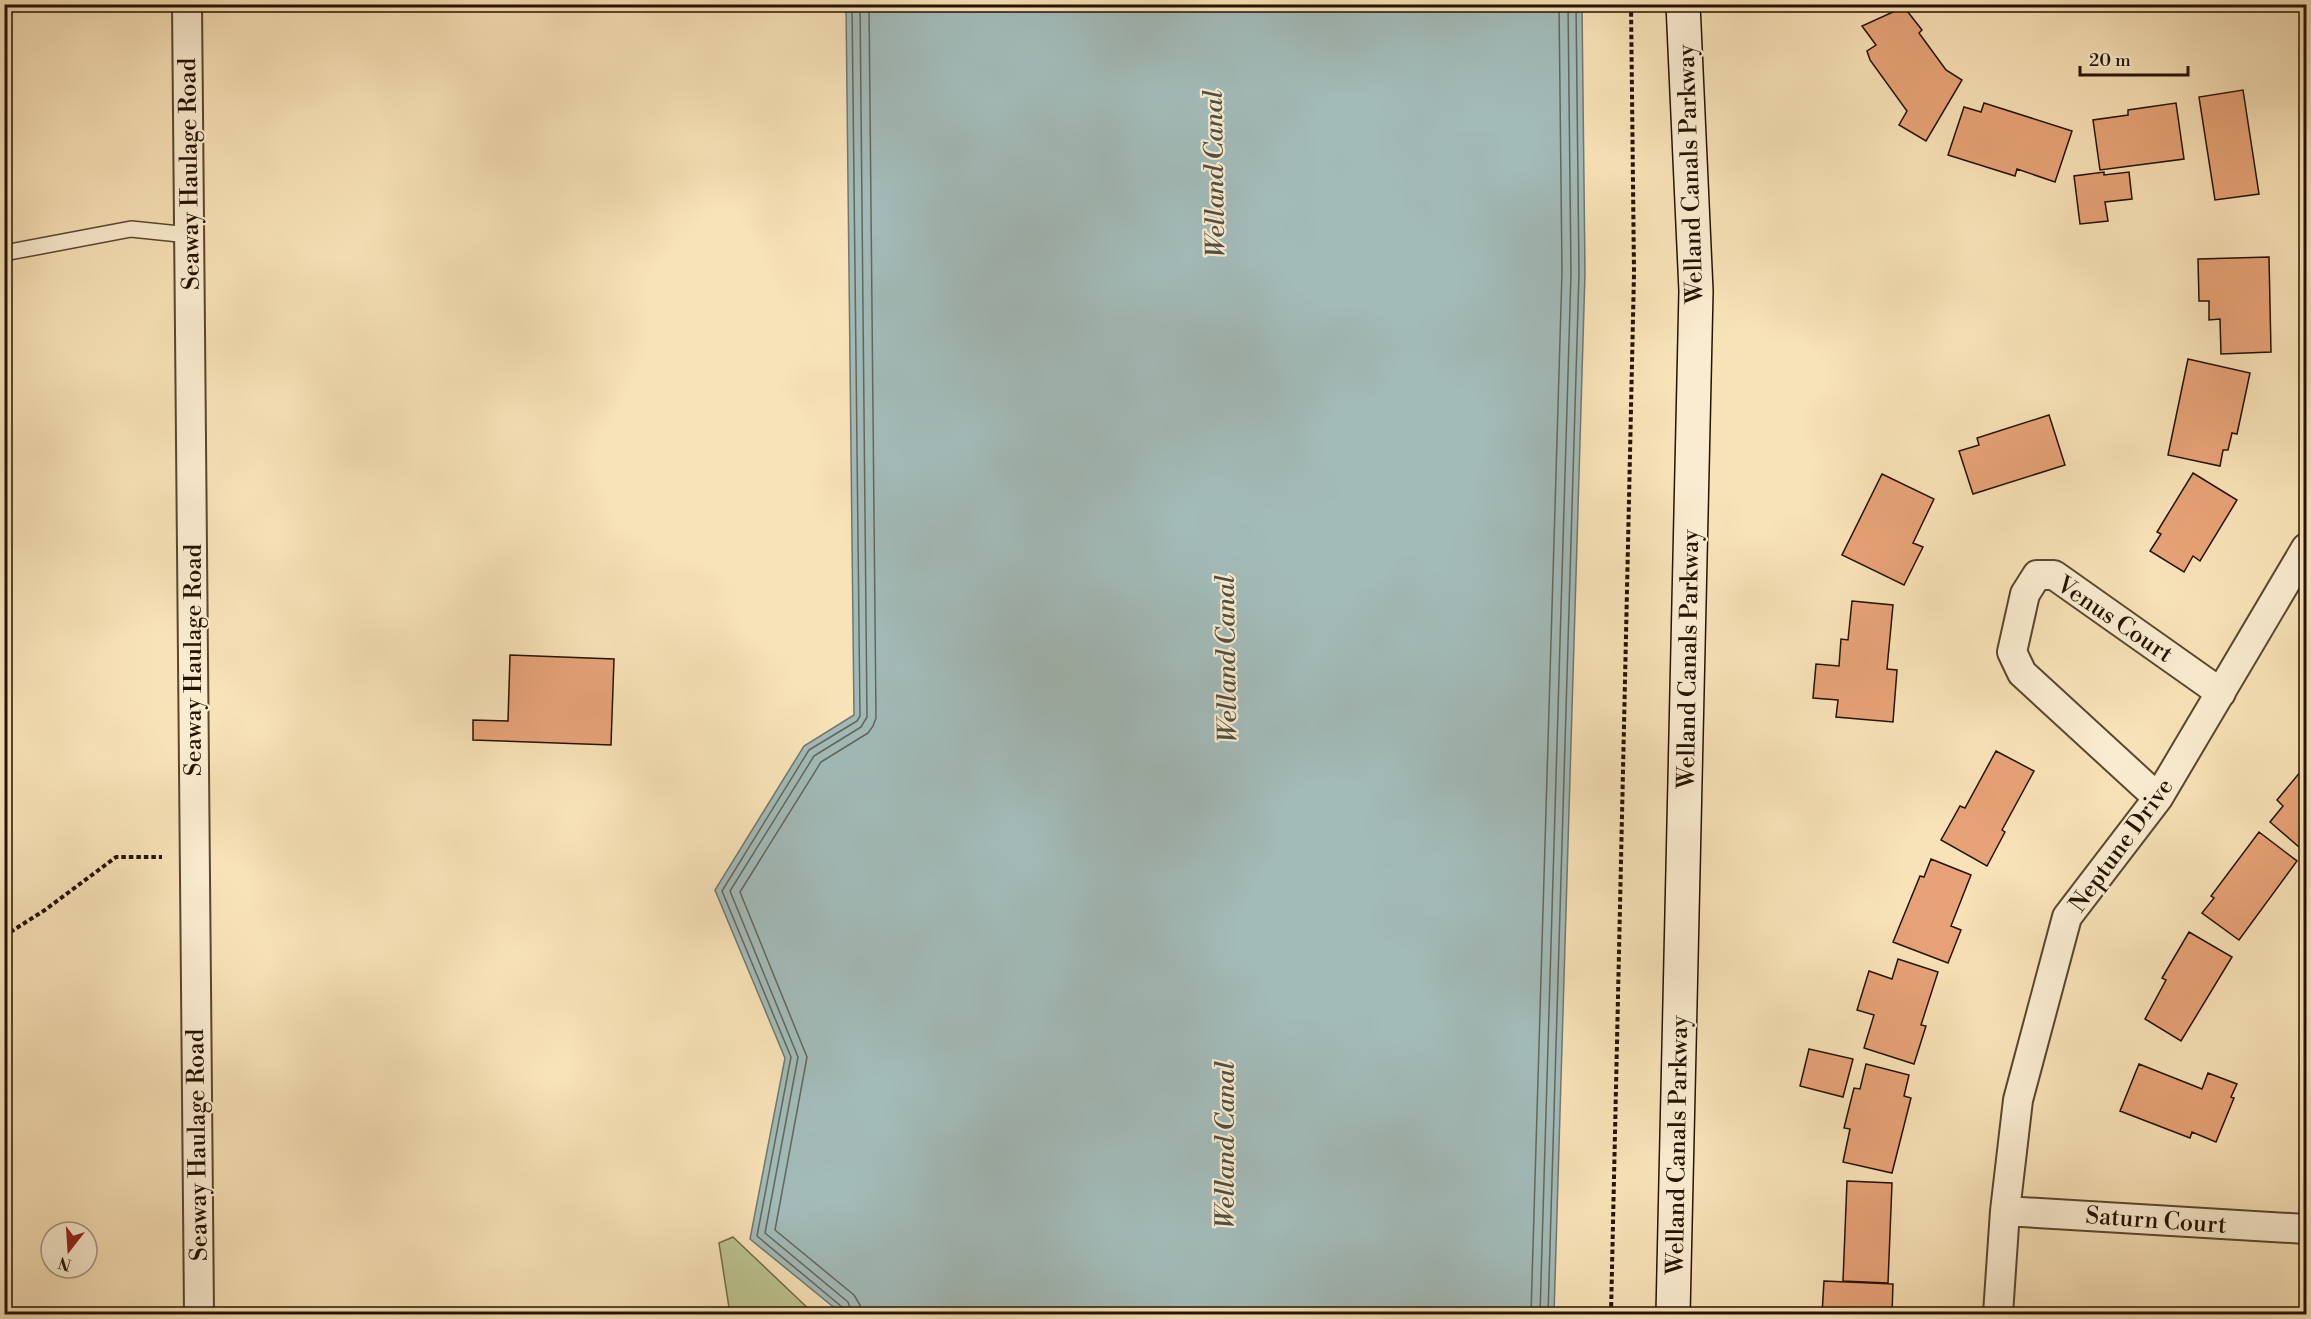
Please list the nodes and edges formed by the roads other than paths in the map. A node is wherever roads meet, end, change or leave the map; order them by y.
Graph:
1 (187, 4) edge
2 (1683, 4) edge
3 (189, 235) junction
4 (4, 253) edge
5 (2307, 548) edge
6 (2221, 693) junction
7 (2158, 798) junction
8 (2005, 1210) junction
9 (2307, 1229) edge
10 (199, 1314) edge
11 (1673, 1314) edge
12 (1998, 1314) edge

1 - 3 street, Seaway Haulage Road
2 - 11 main road, Welland Canals Parkway
3 - 4 lane
3 - 10 street, Seaway Haulage Road
5 - 6 street, Neptune Drive
6 - 7 street, Neptune Drive
6 - 7 street, Venus Court
7 - 8 street, Neptune Drive
8 - 9 street, Saturn Court
8 - 12 street, Neptune Drive

